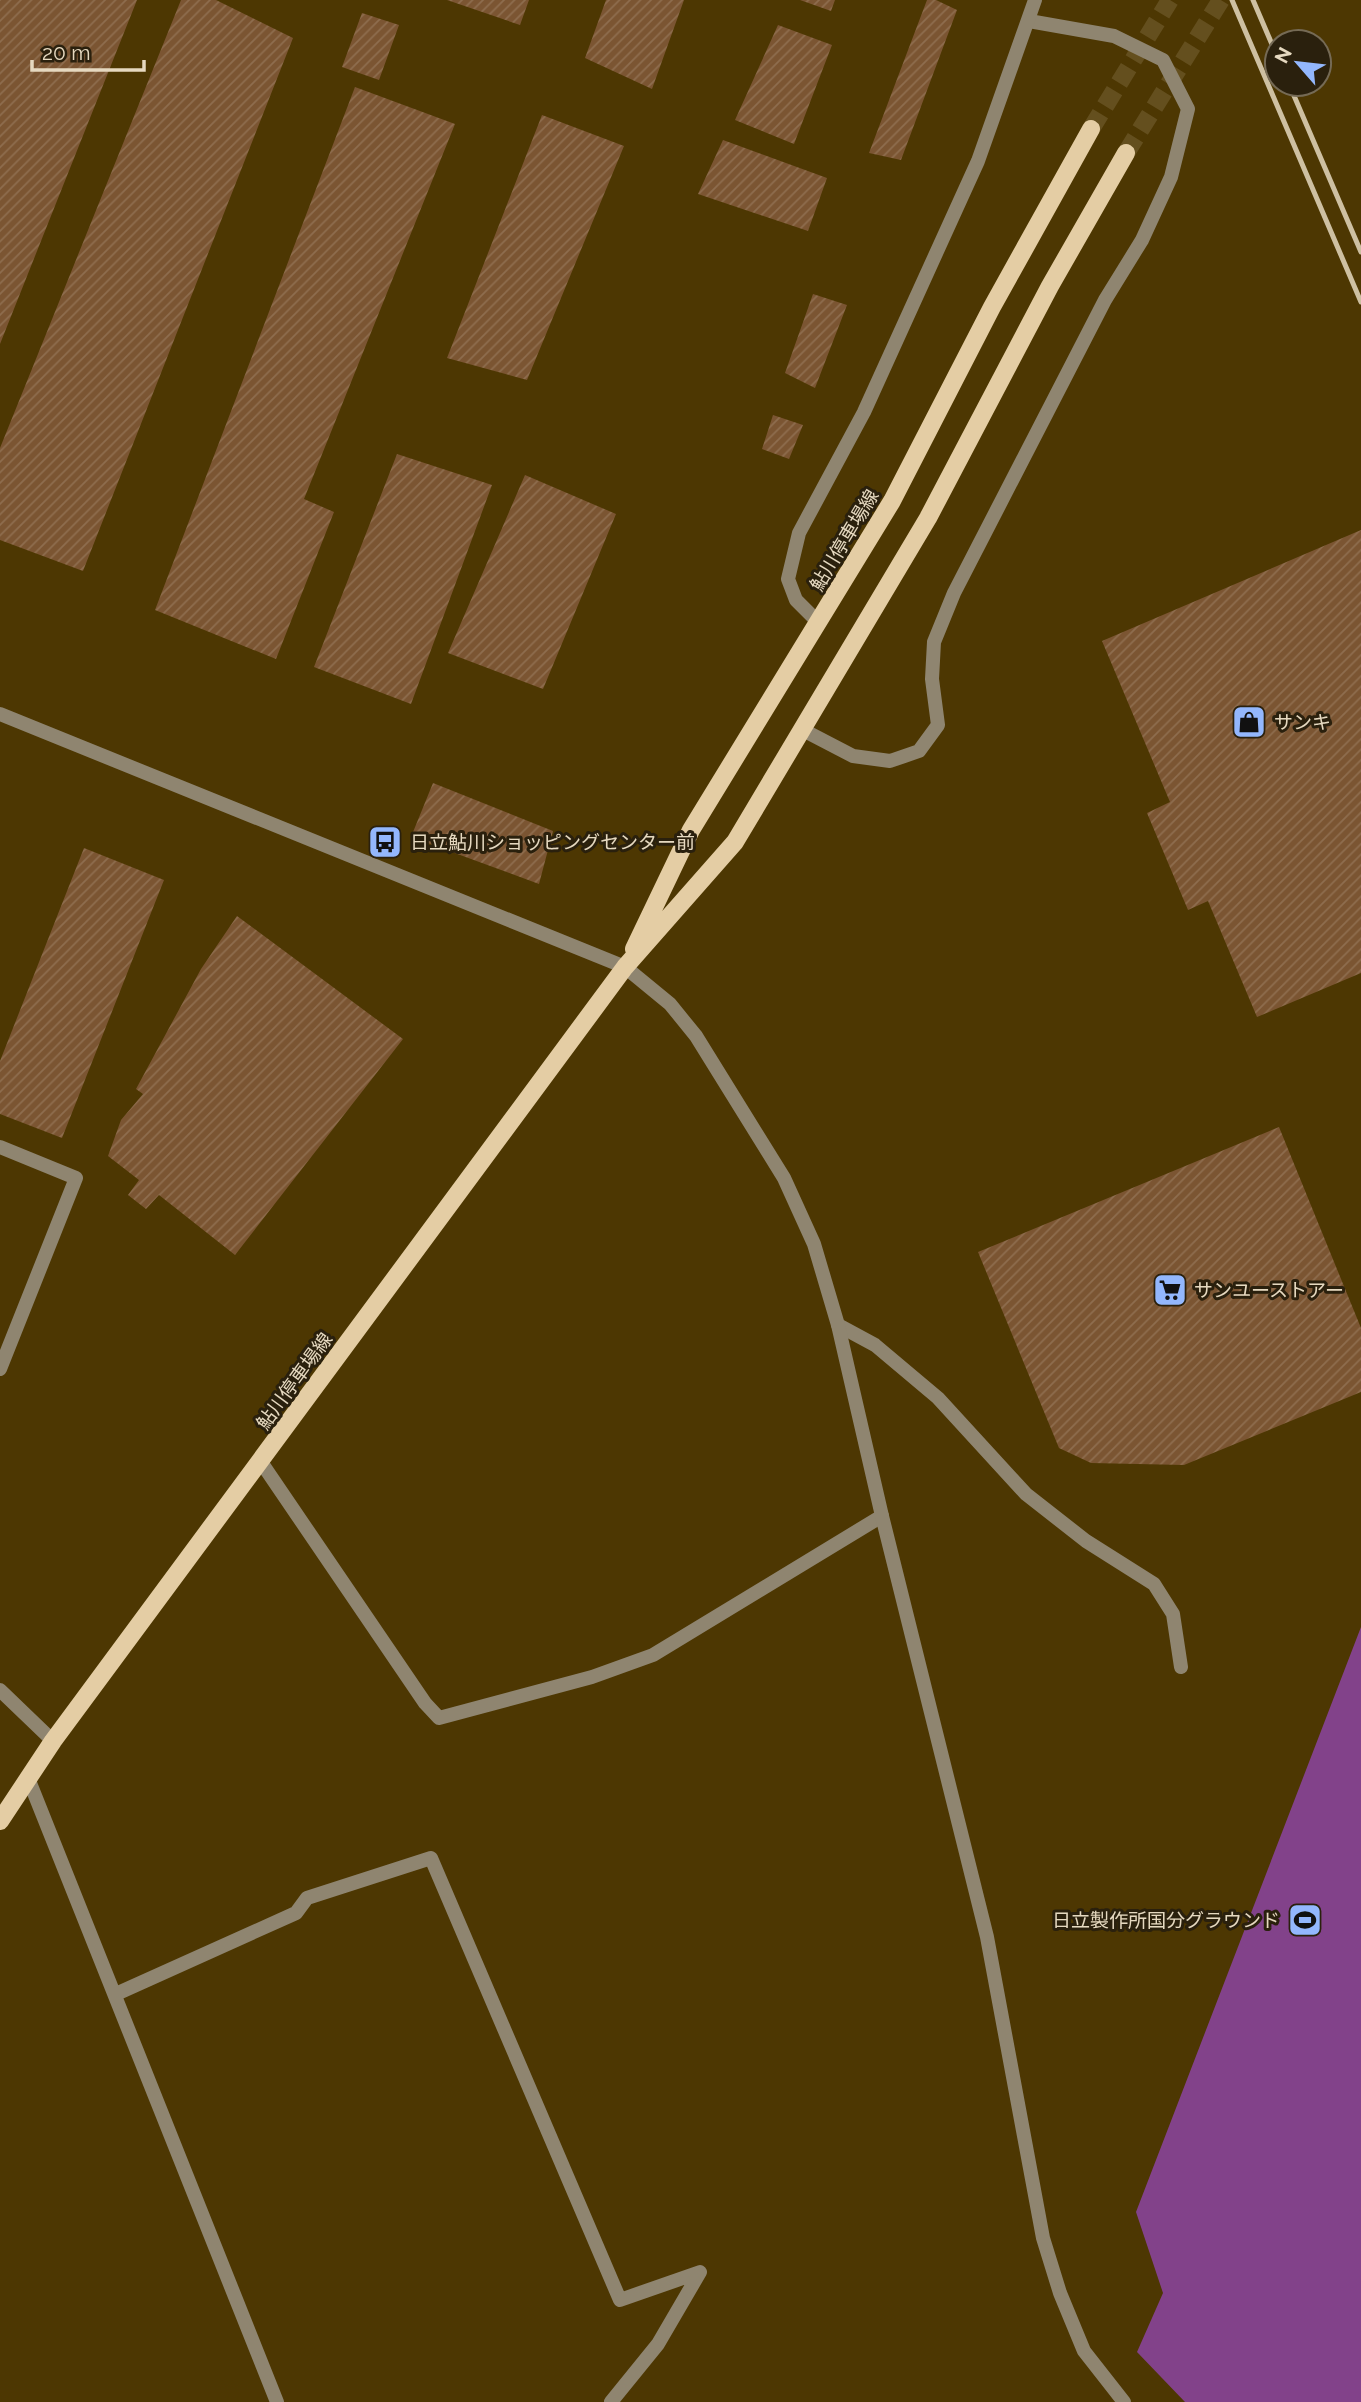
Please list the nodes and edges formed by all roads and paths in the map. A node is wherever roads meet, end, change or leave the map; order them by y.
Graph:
1 (1035, 0) edge
2 (1029, 21) junction
3 (1091, 129) tunnel mouth
4 (1126, 153) tunnel mouth
5 (818, 622) junction
6 (0, 714) edge
7 (803, 730) junction
8 (625, 967) junction
9 (0, 1147) edge
10 (838, 1325) junction
11 (0, 1369) edge
12 (261, 1462) junction
13 (882, 1516) junction
14 (1181, 1667) dead end
15 (0, 1690) edge
16 (53, 1741) junction
17 (28, 1778) junction
18 (0, 1821) edge
19 (116, 1994) junction
20 (277, 2402) edge
21 (611, 2402) edge
22 (1125, 2402) edge

1 - 2 street
2 - 5 street
2 - 7 street
3 - 5 main road, 鮎川停車場線
4 - 7 main road, 鮎川停車場線
5 - 8 main road, 鮎川停車場線
6 - 8 street
7 - 8 main road, 鮎川停車場線
8 - 10 street
8 - 12 main road, 鮎川停車場線
9 - 11 street
10 - 13 street
10 - 14 street
12 - 13 street
12 - 16 main road, 鮎川停車場線
13 - 22 street
15 - 16 street
16 - 17 main road, 鮎川停車場線
17 - 18 main road, 鮎川停車場線
17 - 19 street
19 - 20 street
19 - 21 street

